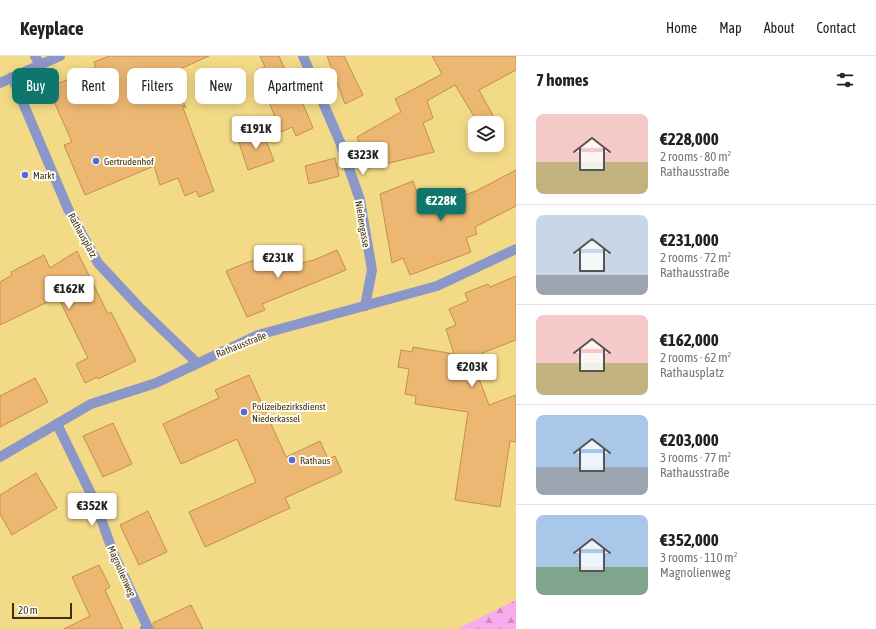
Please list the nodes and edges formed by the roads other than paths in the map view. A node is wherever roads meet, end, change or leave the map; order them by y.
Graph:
1 (60, 56) edge
2 (303, 56) edge
3 (37, 60) edge
4 (25, 68) edge
5 (12, 77) edge
6 (0, 83) edge
7 (23, 104) edge
8 (516, 249) edge
9 (365, 306) junction
10 (197, 363) junction
11 (58, 424) junction
12 (0, 458) edge
13 (145, 629) edge

1 - 3 street
2 - 9 street, Nießengasse
3 - 4 street
5 - 6 street
7 - 10 street, Rathausplatz
8 - 9 street, Rathausstraße
9 - 10 street, Rathausstraße
10 - 11 street, Rathausstraße
11 - 12 street, Rathausstraße
11 - 13 street, Magnolienweg

